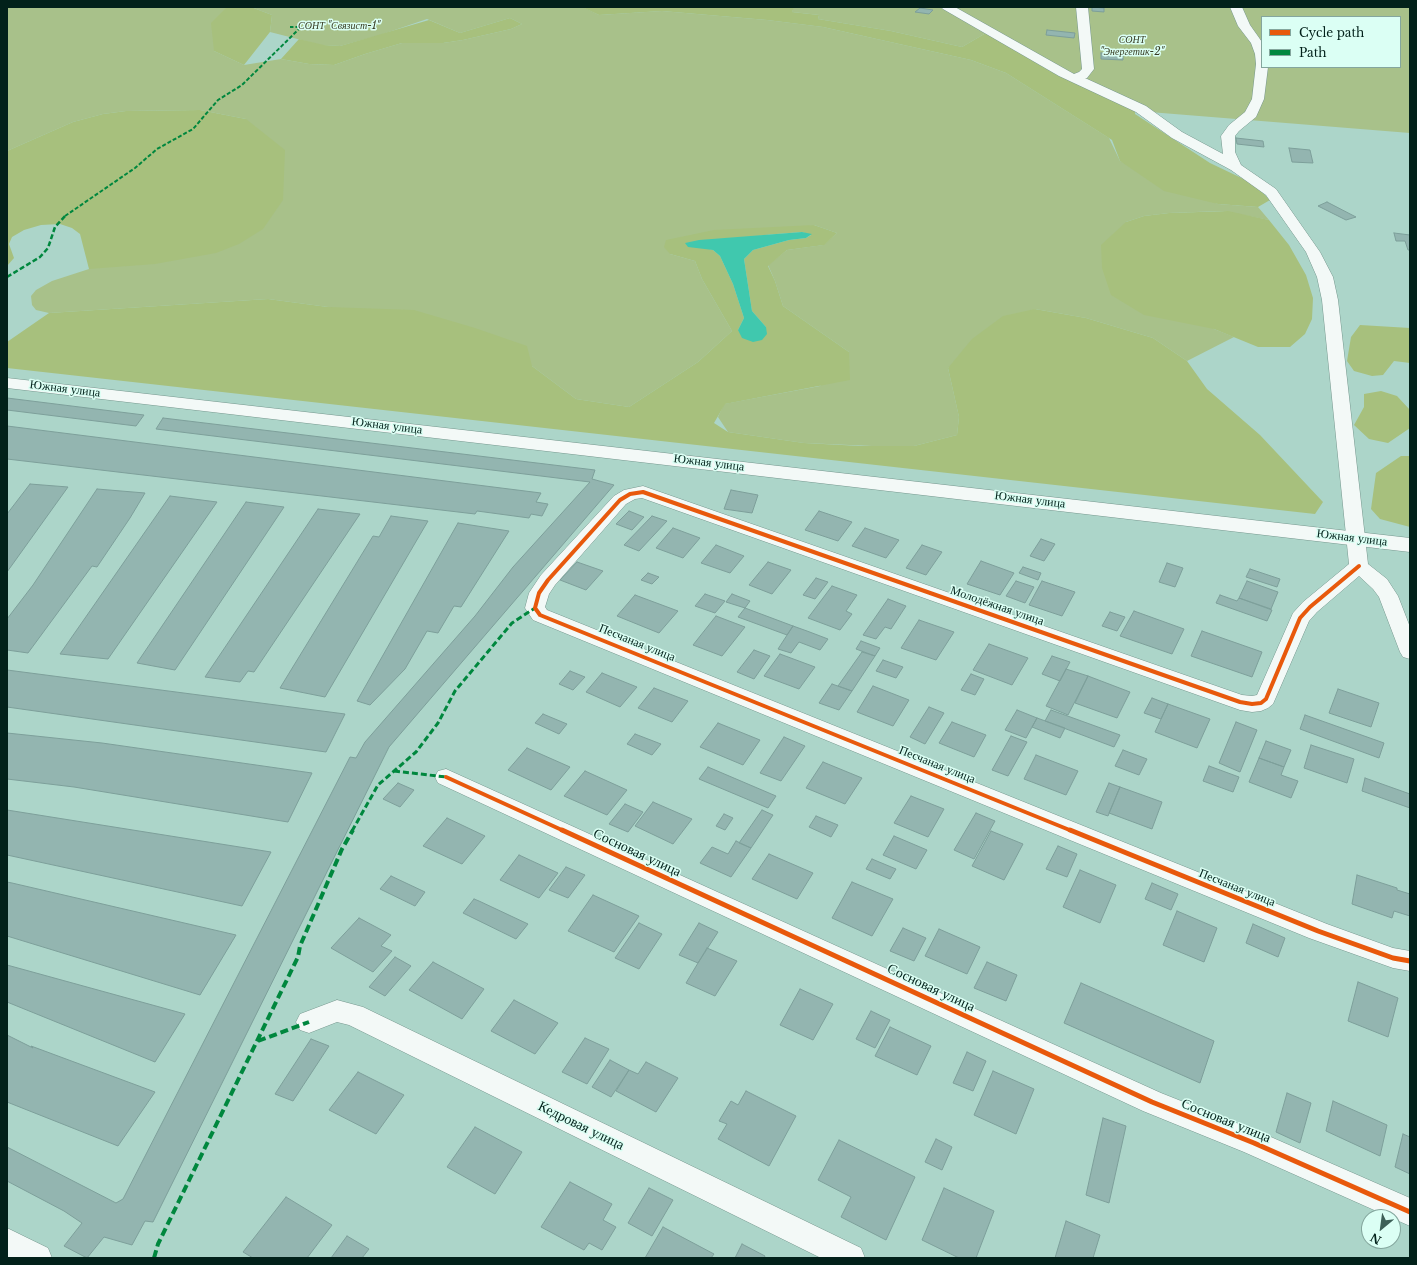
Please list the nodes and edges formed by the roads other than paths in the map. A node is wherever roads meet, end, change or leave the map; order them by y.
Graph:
1 (947, 7) edge
2 (1082, 7) edge
3 (1236, 7) edge
4 (1261, 54) edge
5 (1262, 68) edge
6 (1073, 78) junction
7 (1236, 167) junction
8 (7, 383) edge
9 (1355, 538) junction
10 (580, 544) joint
11 (1410, 544) edge
12 (1359, 566) junction
13 (1410, 652) edge
14 (446, 777) dead end
15 (1410, 961) edge
16 (309, 1022) dead end
17 (1410, 1212) edge
18 (7, 1242) edge
19 (38, 1258) edge
20 (850, 1258) edge

1 - 6 street
2 - 6 street
3 - 4 street
5 - 7 street
6 - 7 street
7 - 9 street
8 - 9 main road, Южная улица
9 - 11 main road, Южная улица
9 - 12 street
10 - 12 street, Молодёжная улица
10 - 15 street, Песчаная улица
12 - 13 street
14 - 17 street, Сосновая улица
16 - 20 street, Кедровая улица
18 - 19 street

